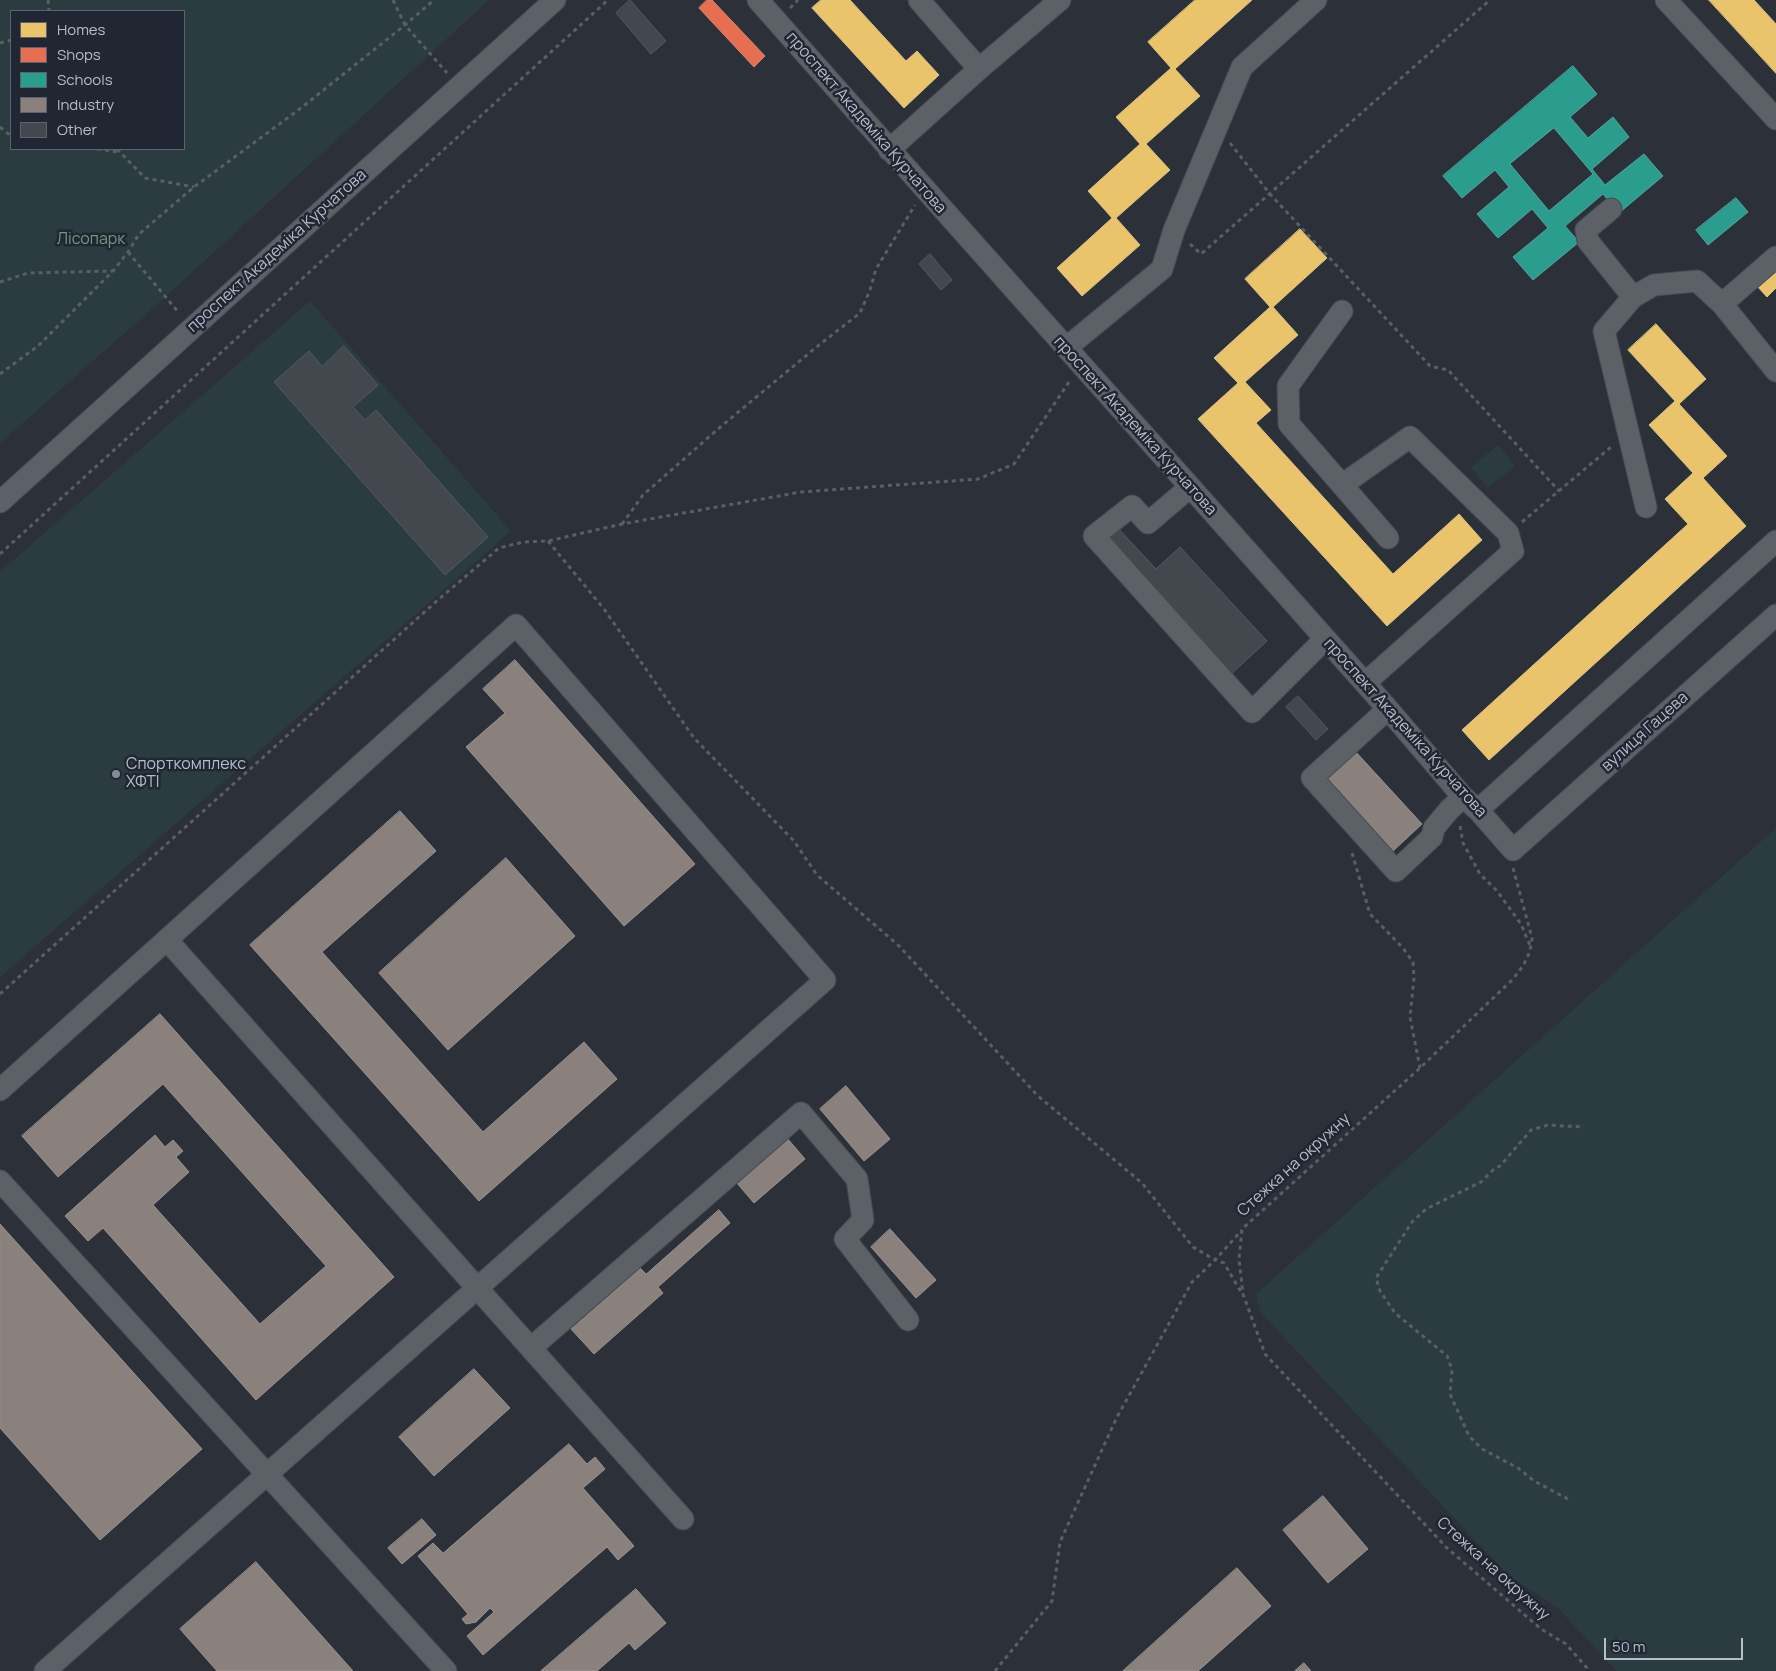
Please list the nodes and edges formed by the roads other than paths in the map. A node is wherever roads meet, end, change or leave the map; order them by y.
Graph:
1 (555, 0) edge
2 (758, 0) edge
3 (919, 0) edge
4 (1060, 0) edge
5 (1316, 0) edge
6 (1666, 0) edge
7 (980, 68) junction
8 (1776, 119) edge
9 (889, 150) junction
10 (1611, 210) dead end
11 (1776, 257) edge
12 (1633, 297) junction
13 (1722, 304) junction
14 (1342, 311) dead end
15 (1066, 348) junction
16 (1776, 371) edge
17 (1342, 485) junction
18 (1190, 487) junction
19 (0, 502) edge
20 (1646, 507) dead end
21 (1388, 538) dead end
22 (1776, 541) edge
23 (1776, 615) edge
24 (1325, 639) junction
25 (1365, 684) junction
26 (1388, 709) junction
27 (1471, 803) junction
28 (1513, 850) joint
29 (167, 940) junction
30 (0, 1090) edge
31 (0, 1181) edge
32 (478, 1288) junction
33 (908, 1320) dead end
34 (531, 1348) junction
35 (268, 1474) junction
36 (683, 1518) dead end
37 (44, 1671) edge
38 (446, 1671) edge

1 - 19 street, проспект Академіка Курчатова
2 - 9 street, проспект Академіка Курчатова
3 - 7 street
4 - 7 street
5 - 15 street
6 - 8 street
7 - 9 street
9 - 15 street, проспект Академіка Курчатова
10 - 12 street
11 - 13 street
12 - 13 street
12 - 20 street
13 - 16 street
14 - 17 street
15 - 18 street, проспект Академіка Курчатова
17 - 21 street
17 - 25 street
18 - 24 street, проспект Академіка Курчатова
18 - 24 street
22 - 27 street
23 - 28 street, вулиця Гацева
24 - 25 street, проспект Академіка Курчатова
25 - 26 street, проспект Академіка Курчатова
26 - 27 street, проспект Академіка Курчатова
26 - 27 street
27 - 28 street, проспект Академіка Курчатова
29 - 30 street
29 - 32 street
29 - 32 street
31 - 35 street
32 - 34 street
32 - 35 street
33 - 34 street
34 - 36 street
35 - 37 street
35 - 38 street

